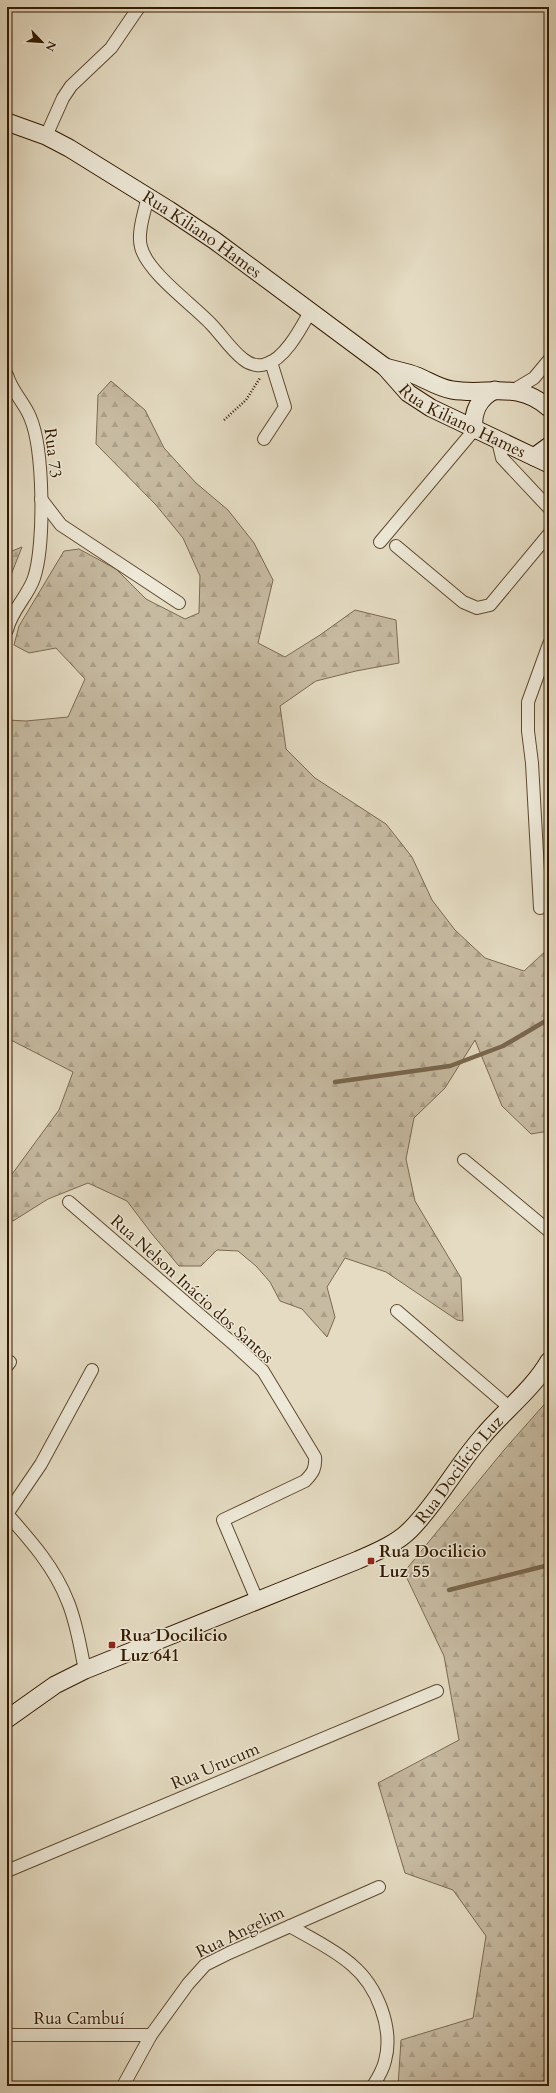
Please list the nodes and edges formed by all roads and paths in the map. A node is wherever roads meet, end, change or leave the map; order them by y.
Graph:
1 (139, 7) edge
2 (7, 122) edge
3 (46, 136) junction
4 (148, 196) junction
5 (310, 312) junction
6 (549, 360) edge
7 (268, 363) junction
8 (385, 367) junction
9 (7, 375) edge
10 (495, 390) junction
11 (514, 390) junction
12 (549, 408) edge
13 (224, 420) dead end
14 (474, 430) junction
15 (264, 439) dead end
16 (498, 441) junction
17 (549, 446) edge
18 (542, 460) edge
19 (40, 499) junction
20 (549, 508) edge
21 (549, 534) edge
22 (380, 542) dead end
23 (396, 546) dead end
24 (179, 603) dead end
25 (7, 630) edge
26 (549, 644) edge
27 (540, 908) dead end
28 (464, 1160) dead end
29 (69, 1202) dead end
30 (549, 1231) edge
31 (397, 1311) dead end
32 (549, 1360) edge
33 (92, 1370) dead end
34 (509, 1408) junction
35 (7, 1514) edge
36 (257, 1600) junction
37 (85, 1670) junction
38 (437, 1691) dead end
39 (7, 1719) edge
40 (7, 1871) edge
41 (380, 1887) dead end
42 (290, 1926) junction
43 (7, 2035) edge
44 (151, 2035) junction
45 (123, 2086) edge
46 (373, 2086) edge

1 - 3 street
2 - 3 main road, Rua Kiliano Hames
3 - 4 main road, Rua Kiliano Hames
4 - 5 main road, Rua Kiliano Hames
4 - 7 street
5 - 7 street
5 - 8 main road, Rua Kiliano Hames
6 - 11 street
7 - 13 path
7 - 15 street
8 - 10 main road, Rua Kiliano Hames
8 - 14 main road, Rua Kiliano Hames
9 - 19 street, Rua 73
10 - 11 main road, Rua Kiliano Hames
10 - 14 main road
11 - 12 main road, Rua Kiliano Hames
14 - 16 main road, Rua Kiliano Hames
14 - 22 street
16 - 18 main road, Rua Kiliano Hames
16 - 20 street
17 - 18 main road
19 - 24 street
19 - 25 street, Rua 73
21 - 23 street
26 - 27 street
28 - 30 street
29 - 36 street, Rua Nelson Inácio dos Santos
31 - 34 street
32 - 34 main road, Rua Docilício Luz
33 - 35 street
34 - 36 main road, Rua Docilício Luz
35 - 37 street
36 - 37 main road, Rua Docilício Luz
37 - 39 main road, Rua Docilício Luz
38 - 40 street, Rua Urucum
41 - 42 street, Rua Angelim
42 - 44 street, Rua Angelim
42 - 46 street
43 - 44 street, Rua Cambuí
44 - 45 street, Rua Angelim

